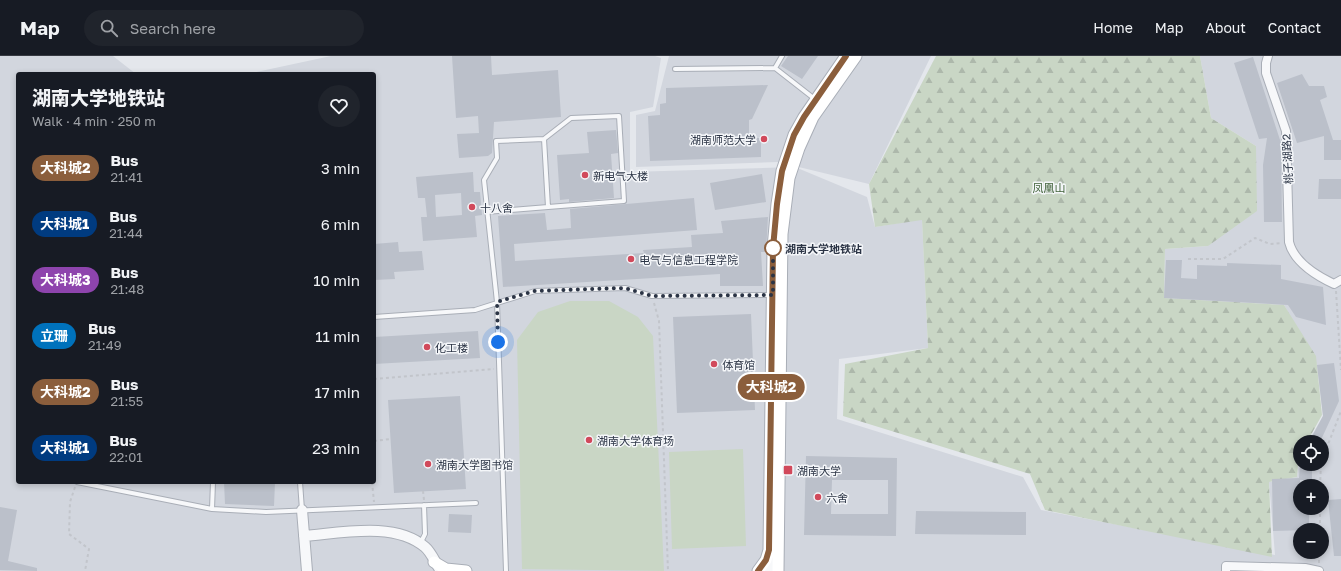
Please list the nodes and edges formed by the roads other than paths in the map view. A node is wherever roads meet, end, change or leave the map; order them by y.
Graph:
1 (782, 56) edge
2 (846, 56) edge
3 (856, 56) edge
4 (1268, 56) edge
5 (775, 68) junction
6 (675, 69) dead end
7 (816, 100) junction
8 (544, 139) junction
9 (548, 207) junction
10 (486, 212) junction
11 (1338, 282) edge
12 (773, 295) junction
13 (497, 302) junction
14 (376, 317) edge
15 (82, 484) edge
16 (213, 484) edge
17 (300, 484) edge
18 (476, 503) dead end
19 (424, 505) junction
20 (212, 509) junction
21 (302, 510) junction
22 (304, 536) junction
23 (420, 544) junction
24 (774, 550) junction
25 (437, 566) edge
26 (307, 571) edge
27 (466, 571) edge
28 (506, 571) edge
29 (758, 571) edge
30 (769, 571) edge
31 (778, 571) edge
32 (786, 571) edge
33 (1226, 571) edge
34 (1318, 571) edge

1 - 5 lane
2 - 7 main road
3 - 24 main road
4 - 11 street, 桃子湖路2
5 - 6 lane
5 - 7 lane
7 - 12 main road
8 - 9 lane
8 - 9 lane
8 - 10 lane
9 - 10 lane
10 - 13 lane
12 - 13 lane
12 - 24 main road
13 - 14 lane
13 - 28 lane
15 - 20 lane
16 - 20 lane
17 - 21 lane
18 - 19 lane
19 - 21 lane
19 - 23 lane
20 - 21 lane
21 - 22 street
22 - 23 street
22 - 26 street
23 - 25 street
24 - 29 main road
24 - 30 street
24 - 31 main road
24 - 32 main road
25 - 27 main road
33 - 34 street

